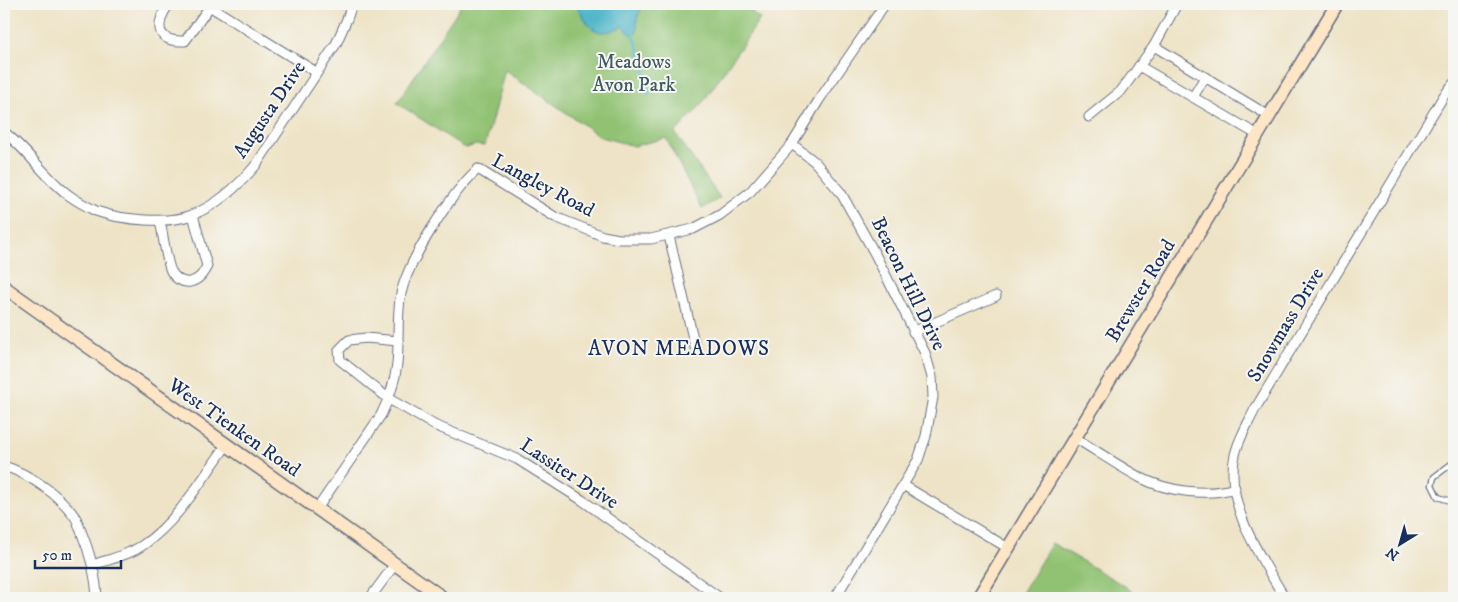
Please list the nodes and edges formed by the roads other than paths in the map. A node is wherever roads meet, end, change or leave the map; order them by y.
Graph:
1 (170, 4) edge
2 (352, 4) edge
3 (886, 4) edge
4 (1177, 4) edge
5 (1337, 4) edge
6 (208, 5) edge
7 (1154, 46) junction
8 (1139, 66) junction
9 (316, 72) junction
10 (1205, 77) junction
11 (1454, 83) edge
12 (1193, 97) junction
13 (1269, 116) junction
14 (1089, 118) dead end
15 (4, 132) edge
16 (1258, 134) junction
17 (792, 144) junction
18 (193, 215) junction
19 (160, 221) junction
20 (669, 236) junction
21 (4, 287) edge
22 (996, 296) dead end
23 (914, 332) junction
24 (398, 341) junction
25 (696, 351) dead end
26 (389, 399) junction
27 (1075, 438) junction
28 (226, 446) junction
29 (1454, 462) edge
30 (4, 466) edge
31 (903, 485) junction
32 (1235, 488) junction
33 (1454, 502) edge
34 (317, 509) junction
35 (1008, 548) junction
36 (395, 564) junction
37 (94, 565) junction
38 (97, 598) edge
39 (370, 598) edge
40 (443, 598) edge
41 (720, 598) edge
42 (835, 598) edge
43 (978, 598) edge
44 (1285, 598) edge

1 - 6 street
2 - 9 street, Augusta Drive
3 - 17 street, Langley Road
4 - 7 street
5 - 13 street, Brewster Road
6 - 9 street
7 - 8 street
7 - 10 street
8 - 12 street
8 - 14 street
9 - 18 street, Augusta Drive
10 - 12 street
10 - 13 street
11 - 32 street, Snowmass Drive
12 - 16 street
13 - 16 street, Brewster Road
15 - 19 street, Augusta Drive
16 - 27 street, Brewster Road
17 - 20 street, Langley Road
17 - 23 street, Beacon Hill Drive
18 - 19 street, Augusta Drive
18 - 19 street
20 - 24 street, Langley Road
20 - 25 street
21 - 28 street, West Tienken Road
22 - 23 street
23 - 31 street, Beacon Hill Drive
24 - 26 street, Langley Road
24 - 26 street
26 - 34 street, Langley Road
26 - 41 street, Lassiter Drive
27 - 32 street
27 - 35 street, Brewster Road
28 - 34 street, West Tienken Road
28 - 37 street
29 - 33 lane
30 - 37 street
31 - 35 street
31 - 42 street
32 - 44 street, Snowmass Drive
34 - 36 street, West Tienken Road
35 - 43 street, Brewster Road
36 - 39 street
36 - 40 street, West Tienken Road
37 - 38 street

